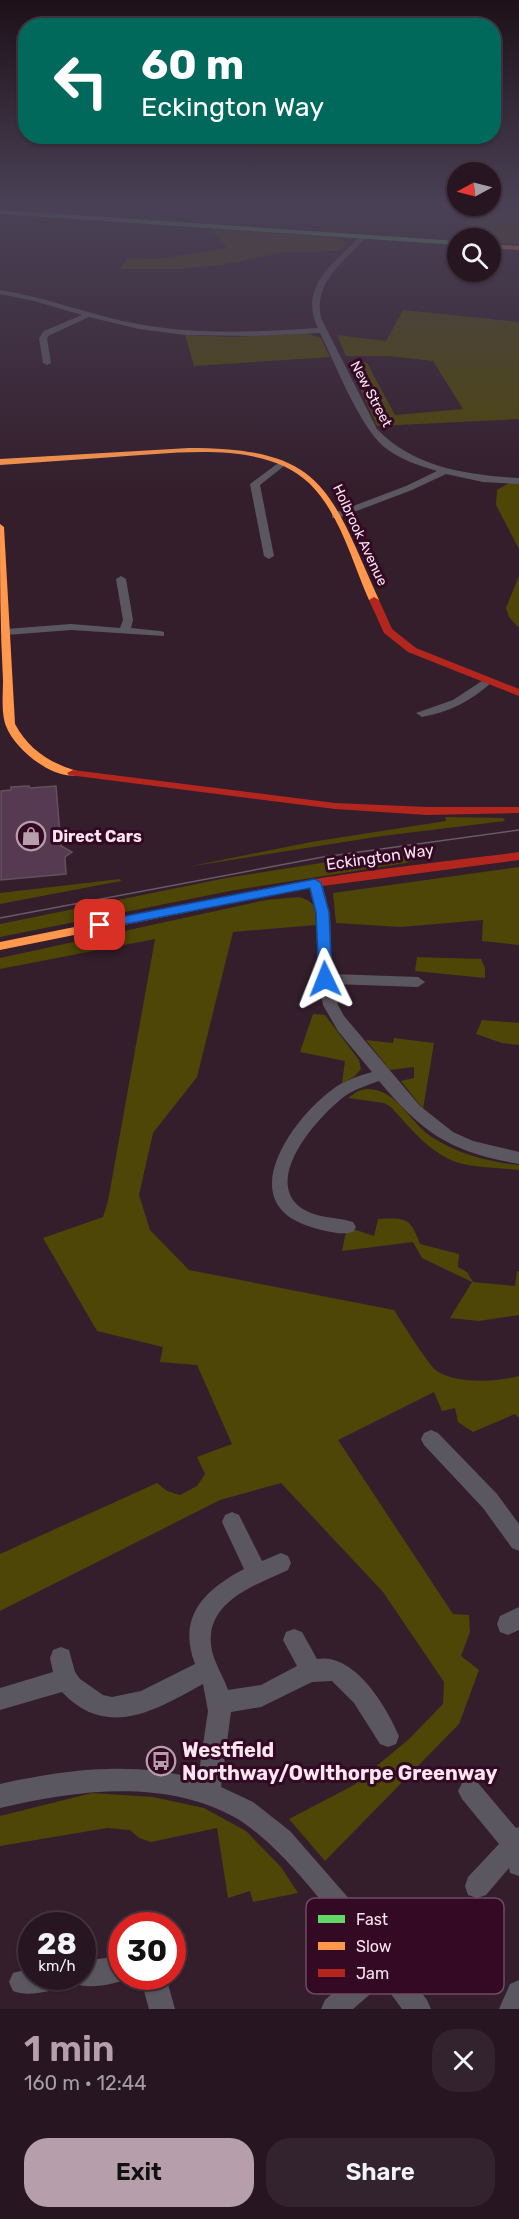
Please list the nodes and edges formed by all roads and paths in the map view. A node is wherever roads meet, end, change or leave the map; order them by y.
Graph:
1 (45, 301) edge
2 (315, 301) edge
3 (90, 314) junction
4 (323, 330) junction
5 (47, 363) dead end
6 (0, 462) edge
7 (281, 464) junction
8 (445, 471) junction
9 (519, 481) edge
10 (335, 516) junction
11 (0, 527) edge
12 (269, 556) dead end
13 (121, 579) dead end
14 (125, 630) junction
15 (6, 632) junction
16 (160, 634) dead end
17 (488, 681) junction
18 (519, 693) edge
19 (422, 713) dead end
20 (519, 810) edge
21 (519, 856) edge
22 (315, 883) junction
23 (0, 946) edge
24 (325, 979) junction
25 (418, 982) dead end
26 (382, 1074) junction
27 (519, 1158) edge
28 (347, 1227) dead end
29 (431, 1439) dead end
30 (232, 1522) dead end
31 (519, 1541) edge
32 (281, 1563) dead end
33 (257, 1574) junction
34 (294, 1640) dead end
35 (209, 1669) junction
36 (312, 1671) junction
37 (0, 1699) edge
38 (219, 1702) junction
39 (388, 1736) dead end
40 (470, 1791) dead end
41 (208, 1793) junction
42 (0, 1796) edge
43 (518, 1849) edge
44 (477, 1886) dead end
45 (334, 1898) edge
46 (157, 1990) edge
47 (519, 1993) edge
48 (351, 1994) edge
49 (407, 1994) edge
50 (162, 2009) edge
51 (334, 2009) edge
52 (418, 2009) edge
53 (512, 2009) edge

1 - 3 street
2 - 4 street, New Street
3 - 4 street
3 - 5 street
4 - 8 street, New Street
6 - 7 street, Holbrook Avenue
7 - 10 street, Holbrook Avenue
7 - 12 street
8 - 9 street, New Street
8 - 10 street
10 - 17 street, Holbrook Avenue
11 - 15 street
13 - 14 street
14 - 15 street
14 - 16 street
15 - 20 street
17 - 18 street, Holbrook Avenue
17 - 19 street
21 - 22 street, Eckington Way
22 - 23 street, Eckington Way
22 - 24 street
24 - 25 street
24 - 26 street
26 - 27 street
26 - 28 street
29 - 31 street
30 - 33 street
32 - 33 street
33 - 35 street
34 - 36 street
35 - 37 street
35 - 38 street
36 - 38 street
36 - 39 street
38 - 41 street
40 - 43 street
41 - 42 street
41 - 45 street
43 - 44 street
46 - 50 street
47 - 53 street
48 - 51 street
49 - 52 street

